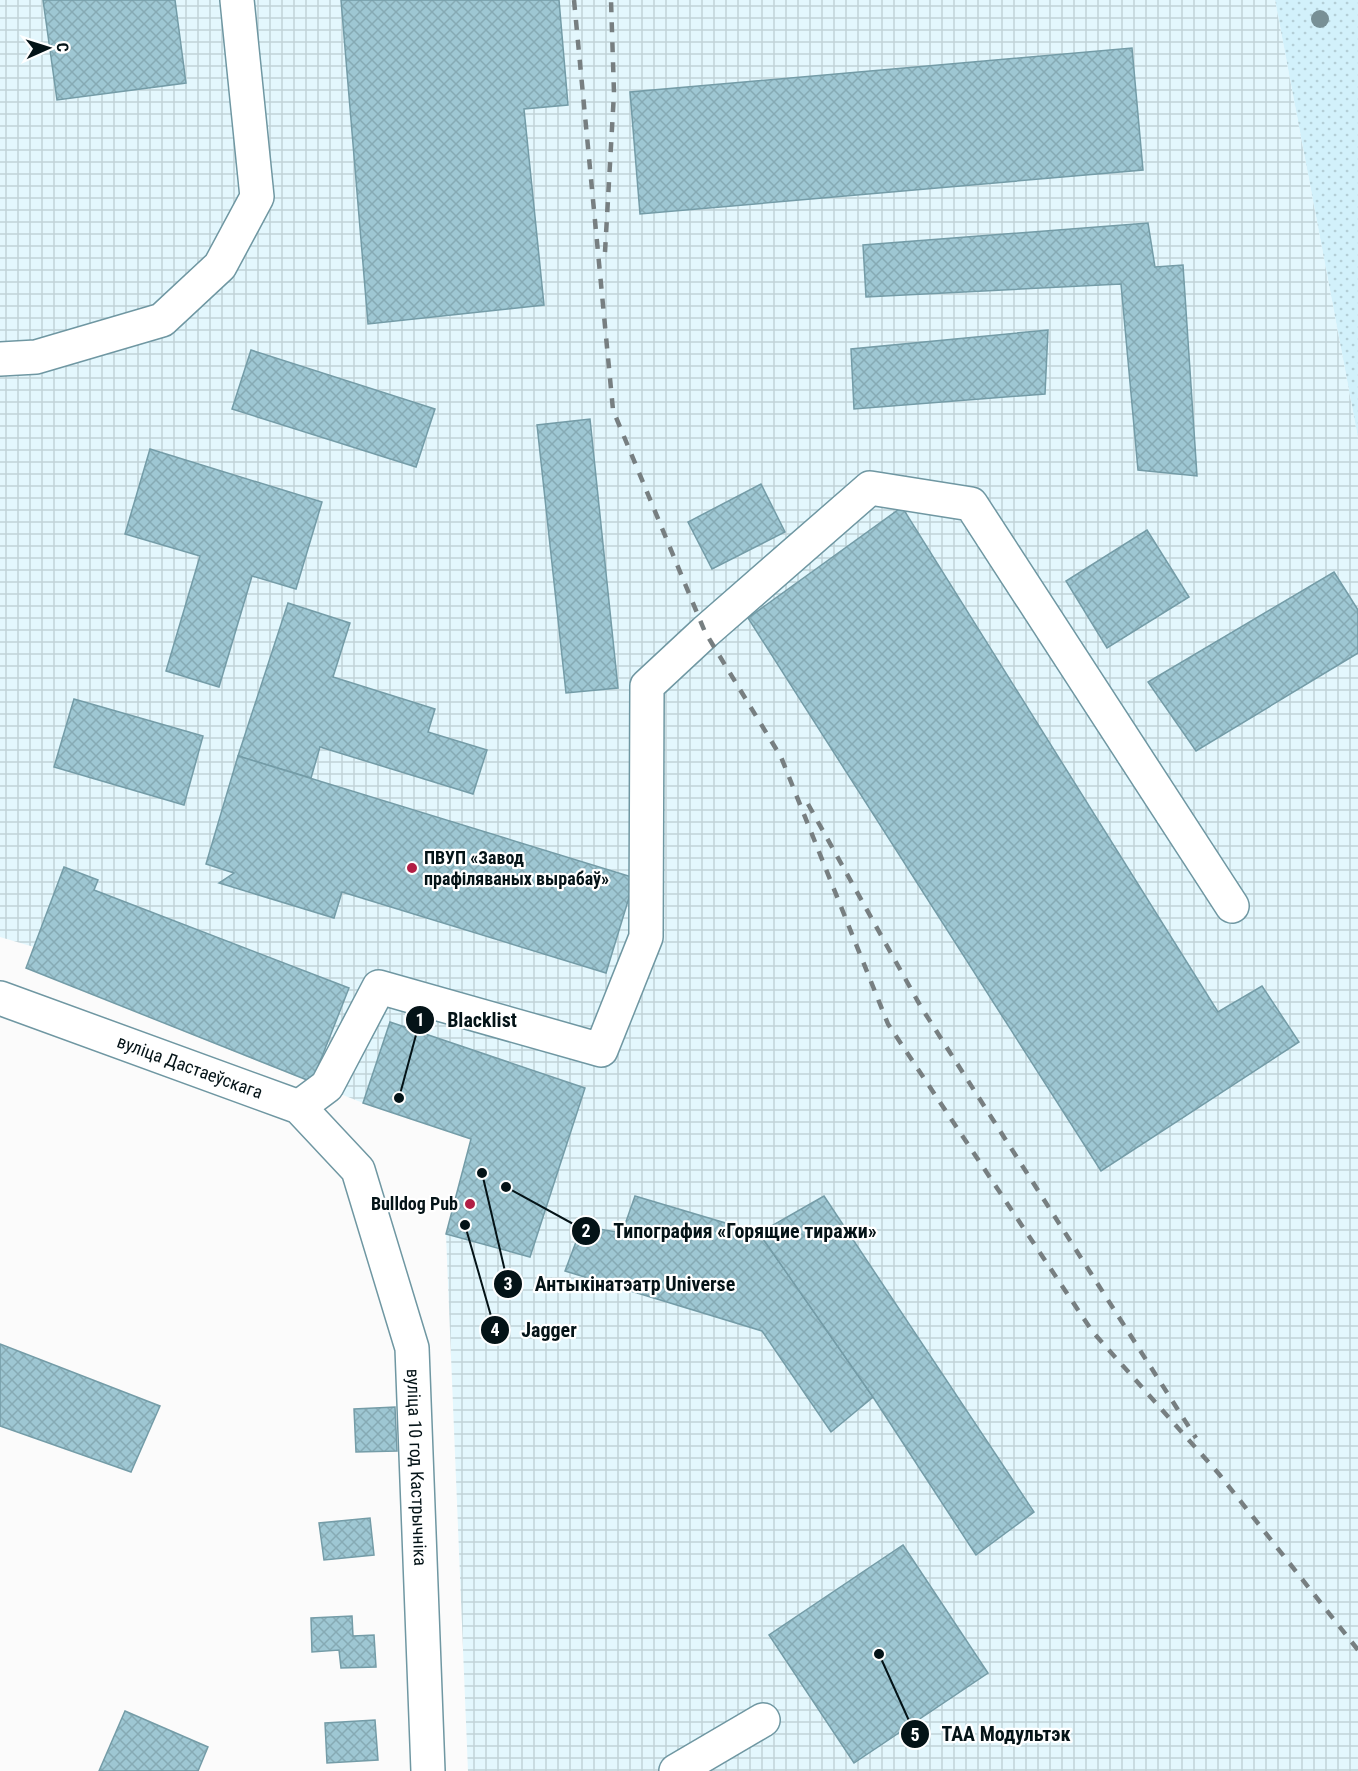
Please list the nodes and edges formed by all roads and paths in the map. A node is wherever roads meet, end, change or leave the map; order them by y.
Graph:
1 (237, 0) edge
2 (0, 359) edge
3 (1232, 906) dead end
4 (0, 998) edge
5 (299, 1107) junction
6 (358, 1170) joint
7 (763, 1720) dead end
8 (428, 1771) edge
9 (676, 1771) edge

1 - 2 street
3 - 5 street
4 - 5 street, вуліца Дастаеўскага
5 - 6 street, вуліца Дастаеўскага
6 - 8 street, вуліца 10 год Кастрычніка
7 - 9 street

